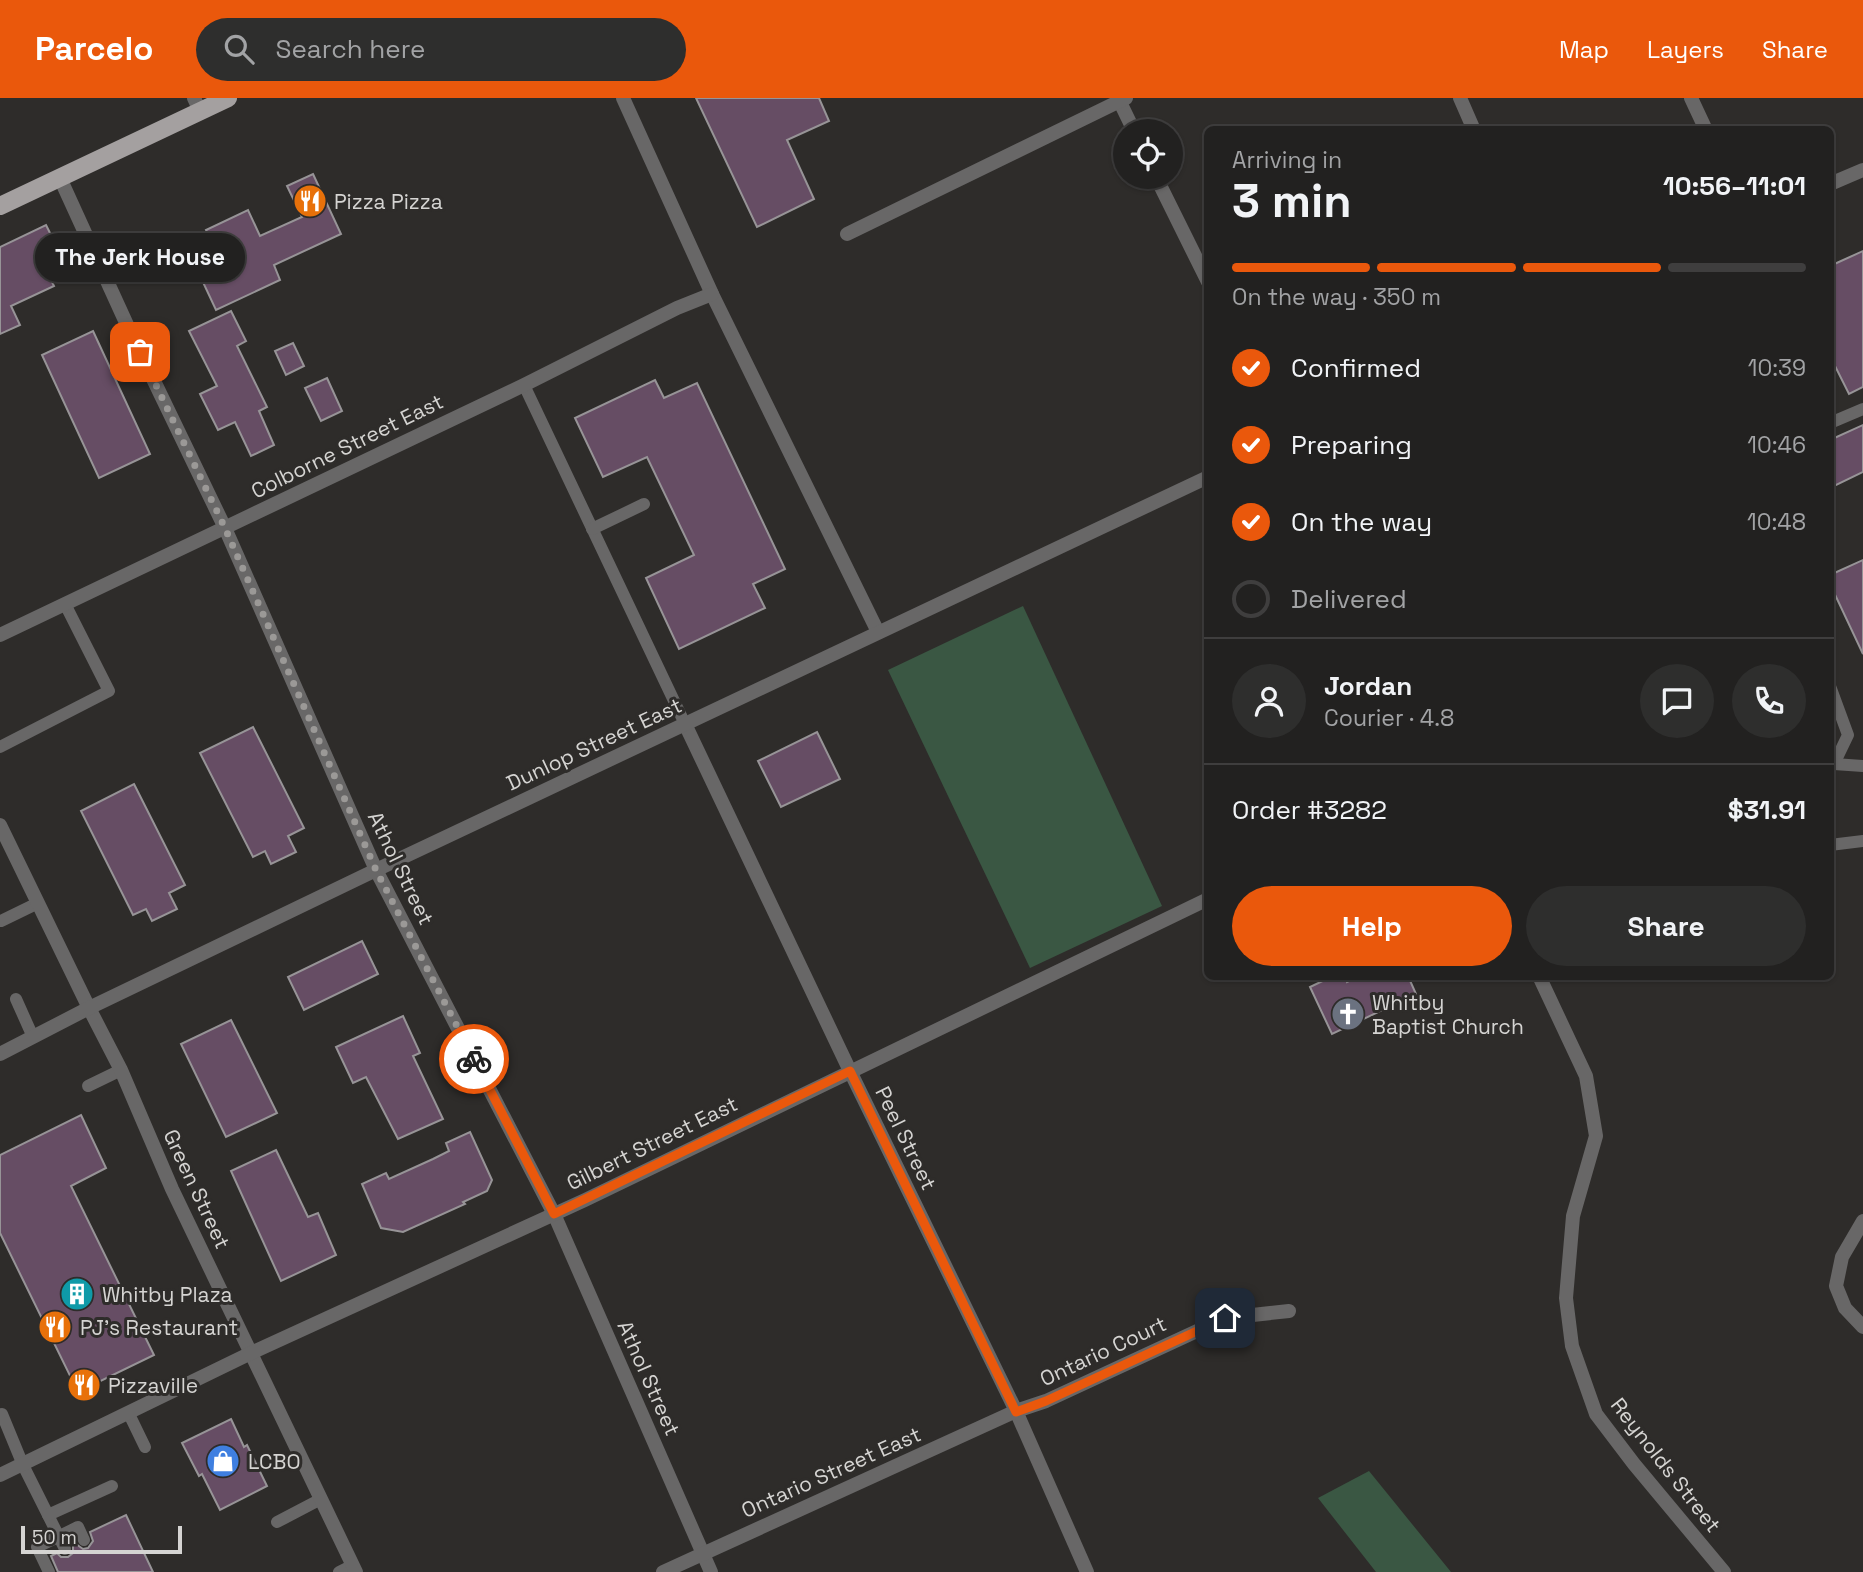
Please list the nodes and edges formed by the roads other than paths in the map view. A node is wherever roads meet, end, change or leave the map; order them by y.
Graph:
1 (228, 98) edge
2 (623, 98) edge
3 (1460, 98) edge
4 (1691, 98) edge
5 (1121, 99) edge
6 (197, 105) edge
7 (1129, 119) edge
8 (1472, 126) edge
9 (1704, 126) edge
10 (1863, 170) edge
11 (60, 178) junction
12 (1834, 182) edge
13 (1162, 189) edge
14 (0, 206) edge
15 (847, 234) dead end
16 (1204, 274) edge
17 (712, 294) junction
18 (524, 385) junction
19 (1863, 409) edge
20 (1834, 421) edge
21 (1204, 479) edge
22 (644, 504) dead end
23 (225, 528) junction
24 (592, 529) junction
25 (65, 604) junction
26 (878, 632) junction
27 (0, 635) edge
28 (1834, 697) edge
29 (685, 724) junction
30 (0, 747) edge
31 (1834, 761) edge
32 (1834, 765) edge
33 (1863, 766) edge
34 (0, 825) edge
35 (1863, 841) edge
36 (1834, 845) edge
37 (376, 870) junction
38 (1204, 901) edge
39 (38, 903) junction
40 (1, 921) edge
41 (1541, 980) edge
42 (16, 999) dead end
43 (89, 1008) junction
44 (33, 1037) junction
45 (0, 1054) edge
46 (121, 1070) junction
47 (850, 1071) junction
48 (88, 1086) dead end
49 (554, 1214) junction
50 (1863, 1221) edge
51 (1289, 1311) dead end
52 (1863, 1327) edge
53 (251, 1353) junction
54 (1016, 1412) junction
55 (129, 1413) junction
56 (2, 1415) dead end
57 (145, 1447) dead end
58 (23, 1465) junction
59 (0, 1475) edge
60 (111, 1486) dead end
61 (321, 1499) junction
62 (48, 1515) junction
63 (277, 1522) dead end
64 (58, 1535) junction
65 (84, 1540) dead end
66 (65, 1549) dead end
67 (702, 1553) junction
68 (354, 1569) edge
69 (49, 1572) edge
70 (339, 1572) edge
71 (663, 1572) edge
72 (711, 1572) edge
73 (1087, 1572) edge
74 (1724, 1572) edge

1 - 6 main road
2 - 17 street
3 - 8 street
4 - 9 street
5 - 7 street
5 - 15 street
6 - 11 main road
10 - 12 street
11 - 14 main road
11 - 23 street, Athol Street
13 - 16 street
17 - 18 street, Colborne Street East
17 - 26 street
18 - 23 street, Colborne Street East
18 - 24 lane
19 - 20 lane
21 - 26 street, Dunlop Street East
22 - 24 lane
23 - 25 street, Colborne Street East
23 - 37 street, Athol Street
24 - 29 lane
25 - 27 street, Colborne Street East
25 - 30 lane
26 - 29 street, Dunlop Street East
28 - 31 lane
29 - 37 street, Dunlop Street East
29 - 47 street, Peel Street
32 - 33 lane
34 - 39 street, Green Street
35 - 36 lane
37 - 43 street, Dunlop Street East
37 - 49 street, Athol Street
38 - 47 street, Gilbert Street East
39 - 40 lane
39 - 43 street, Green Street
41 - 74 street, Reynolds Street
42 - 44 lane
43 - 44 street, Dunlop Street East
43 - 46 street, Green Street
44 - 45 street, Dunlop Street East
46 - 48 lane
46 - 53 street, Green Street
47 - 49 street, Gilbert Street East
47 - 54 street, Peel Street
49 - 53 street, Gilbert Street East
49 - 67 street, Athol Street
50 - 52 street
51 - 54 street, Ontario Court
53 - 55 street, Gilbert Street East
53 - 61 street, Green Street
54 - 67 street, Ontario Street East
54 - 73 street, Peel Street
55 - 57 lane
55 - 58 street, Gilbert Street East
56 - 58 lane
58 - 59 street, Gilbert Street East
58 - 62 lane
60 - 62 lane
61 - 63 lane
61 - 68 street, Green Street
62 - 64 lane
64 - 65 lane
64 - 66 lane
64 - 69 lane
67 - 71 street, Ontario Street East
67 - 72 street, Athol Street
68 - 70 lane

